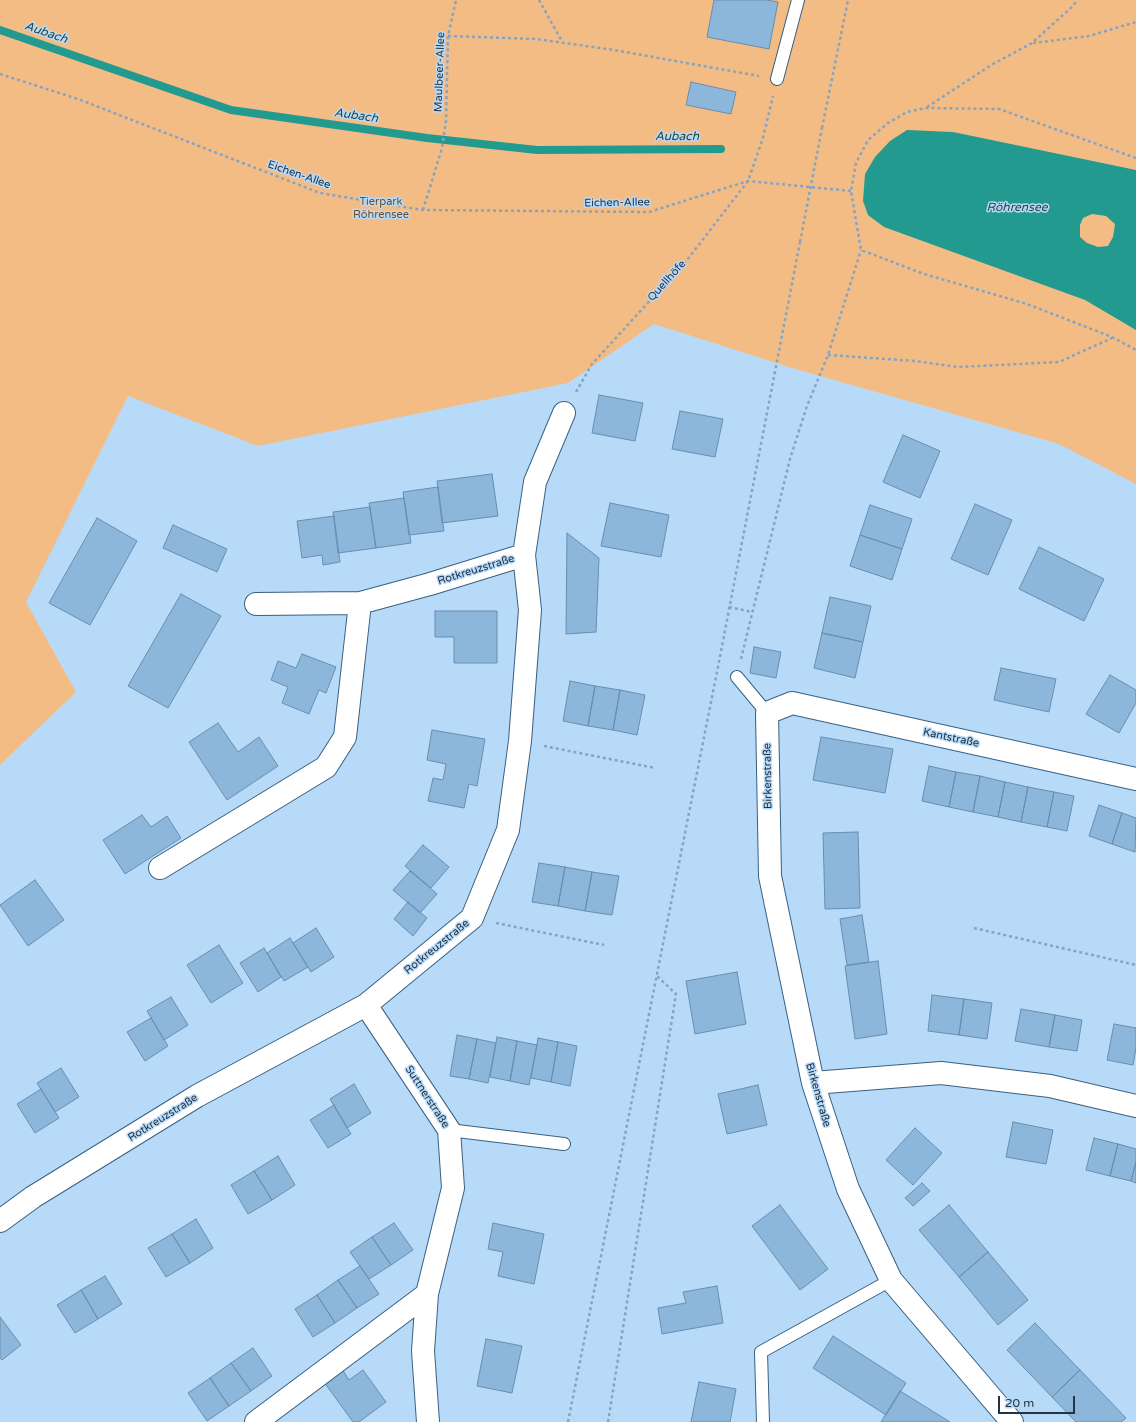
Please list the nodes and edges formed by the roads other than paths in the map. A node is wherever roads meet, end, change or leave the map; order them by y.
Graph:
1 (798, 0) edge
2 (777, 79) road end
3 (564, 413) road end
4 (524, 555) junction
5 (256, 604) dead end
6 (360, 604) junction
7 (737, 677) road end
8 (767, 714) junction
9 (1136, 779) edge
10 (160, 868) dead end
11 (366, 1004) junction
12 (813, 1083) junction
13 (1136, 1106) edge
14 (449, 1130) junction
15 (564, 1144) dead end
16 (0, 1221) edge
17 (891, 1280) junction
18 (427, 1294) junction
19 (256, 1422) edge
20 (428, 1422) edge
21 (763, 1422) edge
22 (1012, 1422) edge

1 - 2 lane
3 - 4 street
4 - 6 street, Rotkreuzstraße
4 - 11 street, Rotkreuzstraße
5 - 6 street, Rotkreuzstraße
6 - 10 street
7 - 8 lane
8 - 9 street, Kantstraße
8 - 12 street, Birkenstraße
11 - 14 street, Suttnerstraße
11 - 16 street, Rotkreuzstraße
12 - 13 street
12 - 17 street, Birkenstraße
14 - 15 lane
14 - 18 street, Suttnerstraße
17 - 21 lane
17 - 22 street, Birkenstraße
18 - 19 street
18 - 20 street, Suttnerstraße

